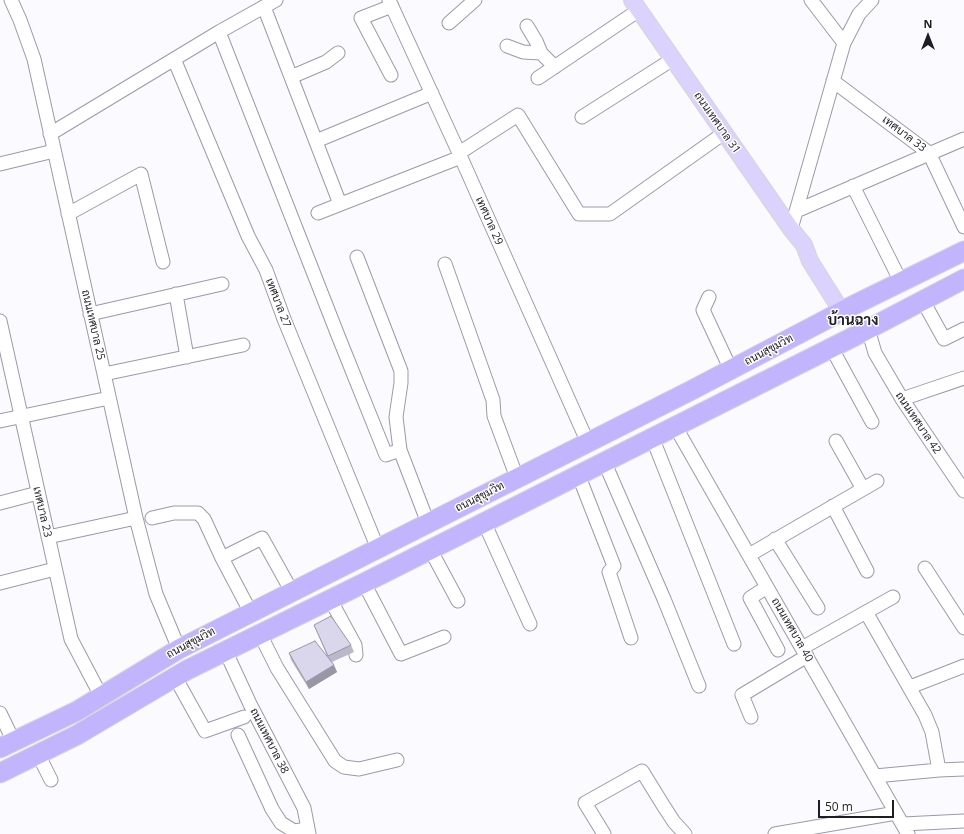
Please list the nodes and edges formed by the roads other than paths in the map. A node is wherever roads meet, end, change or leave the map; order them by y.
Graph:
1 (11, 0) edge
2 (276, 0) edge
3 (475, 0) edge
4 (811, 0) edge
5 (872, 0) edge
6 (391, 3) edge
7 (636, 5) edge
8 (264, 7) junction
9 (449, 23) dead end
10 (527, 26) dead end
11 (219, 32) junction
12 (844, 43) junction
13 (507, 46) dead end
14 (338, 53) dead end
15 (541, 53) junction
16 (174, 58) junction
17 (673, 58) junction
18 (555, 67) junction
19 (391, 75) dead end
20 (291, 77) junction
21 (538, 78) dead end
22 (833, 81) junction
23 (432, 93) junction
24 (582, 117) dead end
25 (724, 133) junction
26 (50, 134) junction
27 (964, 139) edge
28 (316, 141) junction
29 (54, 151) junction
30 (929, 153) junction
31 (460, 155) junction
32 (0, 164) edge
33 (853, 186) junction
34 (340, 204) junction
35 (796, 211) junction
36 (68, 214) junction
37 (318, 214) dead end
38 (964, 227) edge
39 (791, 229) junction
40 (964, 251) edge
41 (357, 257) dead end
42 (163, 262) dead end
43 (445, 264) dead end
44 (964, 279) edge
45 (901, 282) junction
46 (222, 284) dead end
47 (176, 294) junction
48 (709, 297) dead end
49 (923, 301) junction
50 (847, 309) junction
51 (90, 314) junction
52 (0, 321) edge
53 (964, 330) edge
54 (862, 332) junction
55 (243, 345) dead end
56 (831, 348) junction
57 (187, 357) junction
58 (731, 370) junction
59 (104, 374) junction
60 (964, 378) edge
61 (109, 398) junction
62 (902, 399) junction
63 (21, 416) junction
64 (0, 421) edge
65 (872, 422) dead end
66 (676, 426) junction
67 (652, 437) junction
68 (836, 441) dead end
69 (588, 443) junction
70 (400, 450) junction
71 (604, 461) junction
72 (578, 474) junction
73 (517, 478) junction
74 (877, 481) dead end
75 (863, 489) junction
76 (964, 490) edge
77 (38, 493) junction
78 (0, 503) edge
79 (832, 506) junction
80 (136, 518) junction
81 (152, 518) dead end
82 (484, 522) junction
83 (428, 523) junction
84 (48, 538) junction
85 (775, 540) junction
86 (378, 549) junction
87 (430, 549) junction
88 (749, 555) junction
89 (222, 558) junction
90 (925, 568) dead end
91 (55, 569) junction
92 (867, 571) dead end
93 (0, 583) edge
94 (364, 583) junction
95 (767, 586) junction
96 (292, 592) junction
97 (893, 597) dead end
98 (330, 599) junction
99 (458, 601) dead end
100 (818, 608) dead end
101 (866, 612) junction
102 (251, 613) junction
103 (530, 624) dead end
104 (964, 628) edge
105 (260, 634) junction
106 (444, 637) dead end
107 (631, 638) dead end
108 (734, 644) dead end
109 (179, 649) junction
110 (225, 650) junction
111 (778, 650) dead end
112 (804, 652) junction
113 (356, 655) dead end
114 (964, 666) edge
115 (181, 673) junction
116 (699, 686) dead end
117 (910, 687) junction
118 (101, 696) junction
119 (0, 713) edge
120 (244, 717) dead end
121 (751, 717) dead end
122 (238, 735) dead end
123 (7, 745) edge
124 (38, 754) junction
125 (397, 760) dead end
126 (964, 769) edge
127 (939, 770) junction
128 (0, 773) edge
129 (875, 776) junction
130 (51, 780) dead end
131 (896, 813) junction
132 (964, 821) edge
133 (905, 829) edge
134 (308, 832) edge
135 (604, 834) edge
136 (685, 834) edge
137 (775, 834) edge

1 - 26 street, ถนนเทศบาล 25
2 - 8 street
3 - 9 street
4 - 12 street
5 - 12 street
6 - 19 street
6 - 23 street, เทศบาล 29
7 - 17 main road, ถนนเทศบาล 31
7 - 18 street
8 - 11 street
8 - 20 street
10 - 15 street
11 - 16 street
11 - 70 street
12 - 22 street
13 - 15 street
14 - 20 street
15 - 18 street
16 - 26 street
16 - 86 street, เทศบาล 27
17 - 24 street
17 - 25 main road, ถนนเทศบาล 31
18 - 21 street
20 - 28 street
22 - 30 street, เทศบาล 33
22 - 35 street
23 - 28 street
23 - 31 street, เทศบาล 29
25 - 31 street
25 - 39 main road, ถนนเทศบาล 31
26 - 29 street, ถนนเทศบาล 25
27 - 30 street
28 - 34 street
29 - 32 street
29 - 36 street, ถนนเทศบาล 25
30 - 33 street
30 - 38 street, เทศบาล 33
31 - 34 street
31 - 69 street, เทศบาล 29
33 - 35 street
33 - 45 street
34 - 37 street
35 - 39 street
36 - 42 street
36 - 51 street, ถนนเทศบาล 25
39 - 50 main road, ถนนเทศบาล 31
40 - 45 highway, ถนนสุขุมวิท
41 - 70 street
43 - 73 street
44 - 49 highway, ถนนสุขุมวิท
45 - 50 highway, ถนนสุขุมวิท
46 - 47 street
47 - 51 street
47 - 57 street
48 - 58 street
49 - 53 street
49 - 54 highway, ถนนสุขุมวิท
50 - 54 highway
50 - 58 highway, ถนนสุขุมวิท
51 - 59 street, ถนนเทศบาล 25
52 - 63 street, เทศบาล 23
54 - 56 highway, ถนนสุขุมวิท
54 - 62 street, ถนนเทศบาล 42
55 - 57 street
56 - 65 street
56 - 66 highway, ถนนสุขุมวิท
57 - 59 street
58 - 69 highway, ถนนสุขุมวิท
59 - 61 street, ถนนเทศบาล 25
60 - 62 street
61 - 63 street
61 - 80 street, ถนนเทศบาล 25
62 - 76 street, ถนนเทศบาล 42
63 - 64 street
63 - 77 street, เทศบาล 23
66 - 67 highway, ถนนสุขุมวิท
66 - 88 street, ถนนเทศบาล 40
67 - 71 highway, ถนนสุขุมวิท
67 - 108 street
68 - 75 street
69 - 73 highway, ถนนสุขุมวิท
70 - 83 street
71 - 72 highway, ถนนสุขุมวิท
71 - 116 street
72 - 82 highway, ถนนสุขุมวิท
72 - 107 street
73 - 83 highway, ถนนสุขุมวิท
74 - 75 street
75 - 79 street
77 - 78 street
77 - 84 street, เทศบาล 23
79 - 85 street
79 - 92 street
80 - 84 street
80 - 109 street, ถนนเทศบาล 25
81 - 89 street
82 - 87 highway, ถนนสุขุมวิท
82 - 103 street
83 - 86 highway, ถนนสุขุมวิท
84 - 91 street, เทศบาล 23
85 - 88 street
85 - 100 street
86 - 96 highway, ถนนสุขุมวิท
87 - 94 highway, ถนนสุขุมวิท
87 - 99 street
88 - 95 street, ถนนเทศบาล 40
89 - 96 street
89 - 102 street
90 - 104 street
91 - 93 street
91 - 118 street, เทศบาล 23
94 - 98 highway, ถนนสุขุมวิท
94 - 106 street
95 - 111 street
95 - 112 street, ถนนเทศบาล 40
96 - 102 highway, ถนนสุขุมวิท
97 - 101 street
98 - 105 highway, ถนนสุขุมวิท
98 - 113 street
101 - 112 street
101 - 117 street
102 - 109 highway, ถนนสุขุมวิท
105 - 110 highway, ถนนสุขุมวิท
105 - 125 street
109 - 115 highway
109 - 118 highway, ถนนสุขุมวิท
110 - 115 highway, ถนนสุขุมวิท
110 - 134 street, ถนนเทศบาล 38
112 - 121 street
112 - 129 street, ถนนเทศบาล 40
114 - 117 street
115 - 120 street
115 - 124 highway, ถนนสุขุมวิท
117 - 127 street
118 - 123 highway, ถนนสุขุมวิท
119 - 123 street
122 - 134 street
124 - 128 highway, ถนนสุขุมวิท
124 - 130 street
126 - 127 street
127 - 129 street
129 - 131 street, ถนนเทศบาล 40
131 - 133 street, ถนนเทศบาล 40
131 - 137 street
132 - 133 street
135 - 136 street

